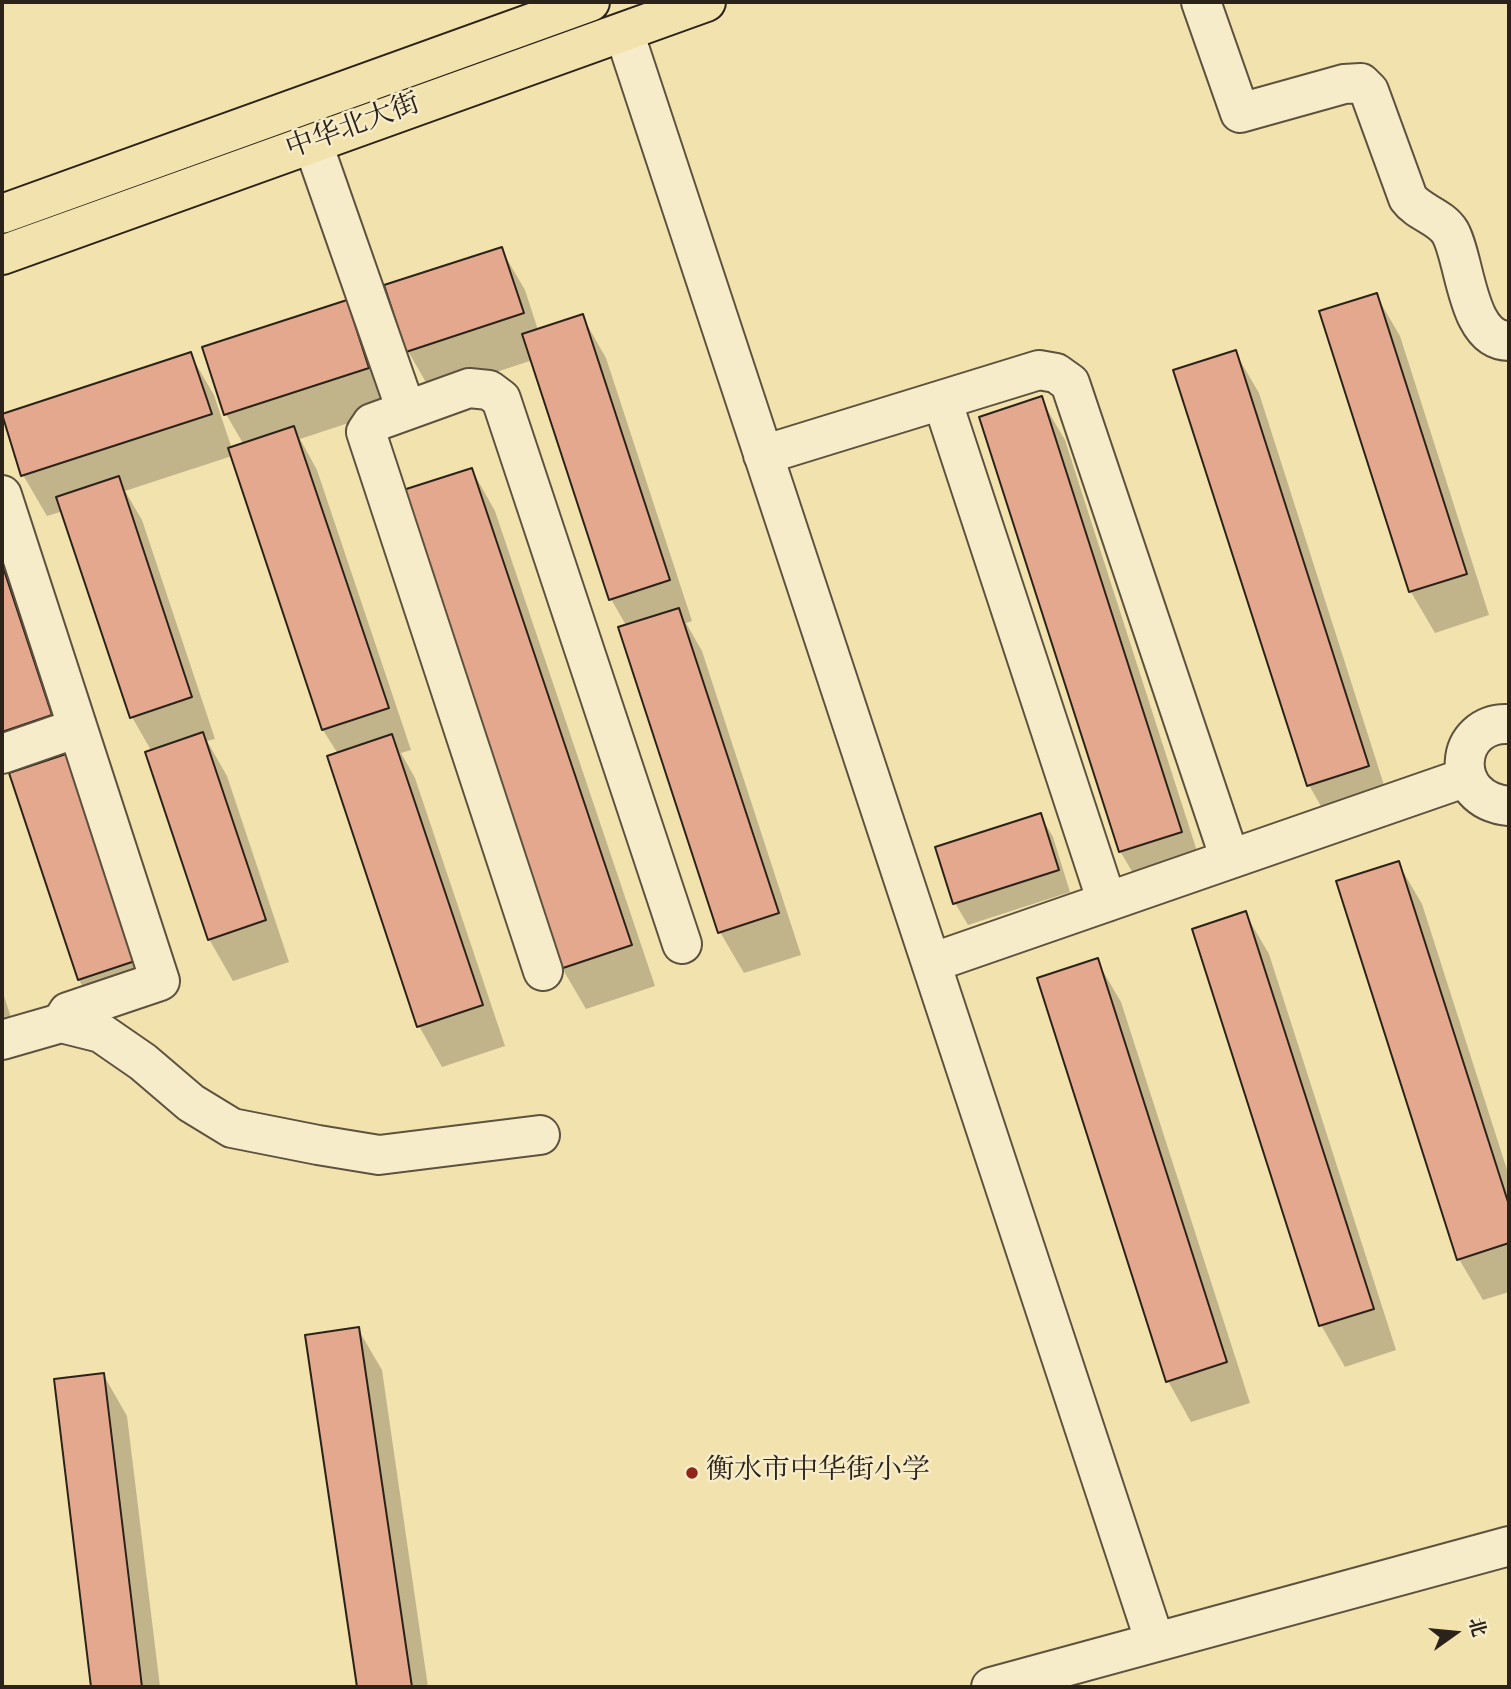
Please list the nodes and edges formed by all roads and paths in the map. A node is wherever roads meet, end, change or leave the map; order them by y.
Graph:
1 (590, 2) edge
2 (706, 2) edge
3 (1201, 2) edge
4 (624, 32) junction
5 (313, 144) junction
6 (2, 214) edge
7 (2, 255) edge
8 (1509, 341) edge
9 (942, 400) junction
10 (406, 411) junction
11 (764, 455) junction
12 (2, 495) edge
13 (1509, 723) edge
14 (77, 728) junction
15 (2, 754) edge
16 (1467, 777) junction
17 (1509, 806) edge
18 (1230, 859) junction
19 (1107, 902) junction
20 (682, 944) dead end
21 (931, 963) junction
22 (543, 971) dead end
23 (61, 1023) junction
24 (2, 1040) edge
25 (540, 1135) dead end
26 (1509, 1546) edge
27 (1155, 1642) junction
28 (991, 1687) edge

1 - 6 main road, 中华北大街
2 - 4 main road, 中华北大街
3 - 8 street
4 - 5 main road, 中华北大街
4 - 11 street
5 - 7 main road, 中华北大街
5 - 10 street
9 - 11 street
9 - 18 street
9 - 19 street
10 - 20 street
10 - 22 street
11 - 21 street
12 - 14 street
13 - 16 street
14 - 15 street
14 - 23 street
16 - 17 street
16 - 18 street
18 - 19 street
19 - 21 street
21 - 27 street
23 - 24 street
23 - 25 street
26 - 27 street
27 - 28 street

